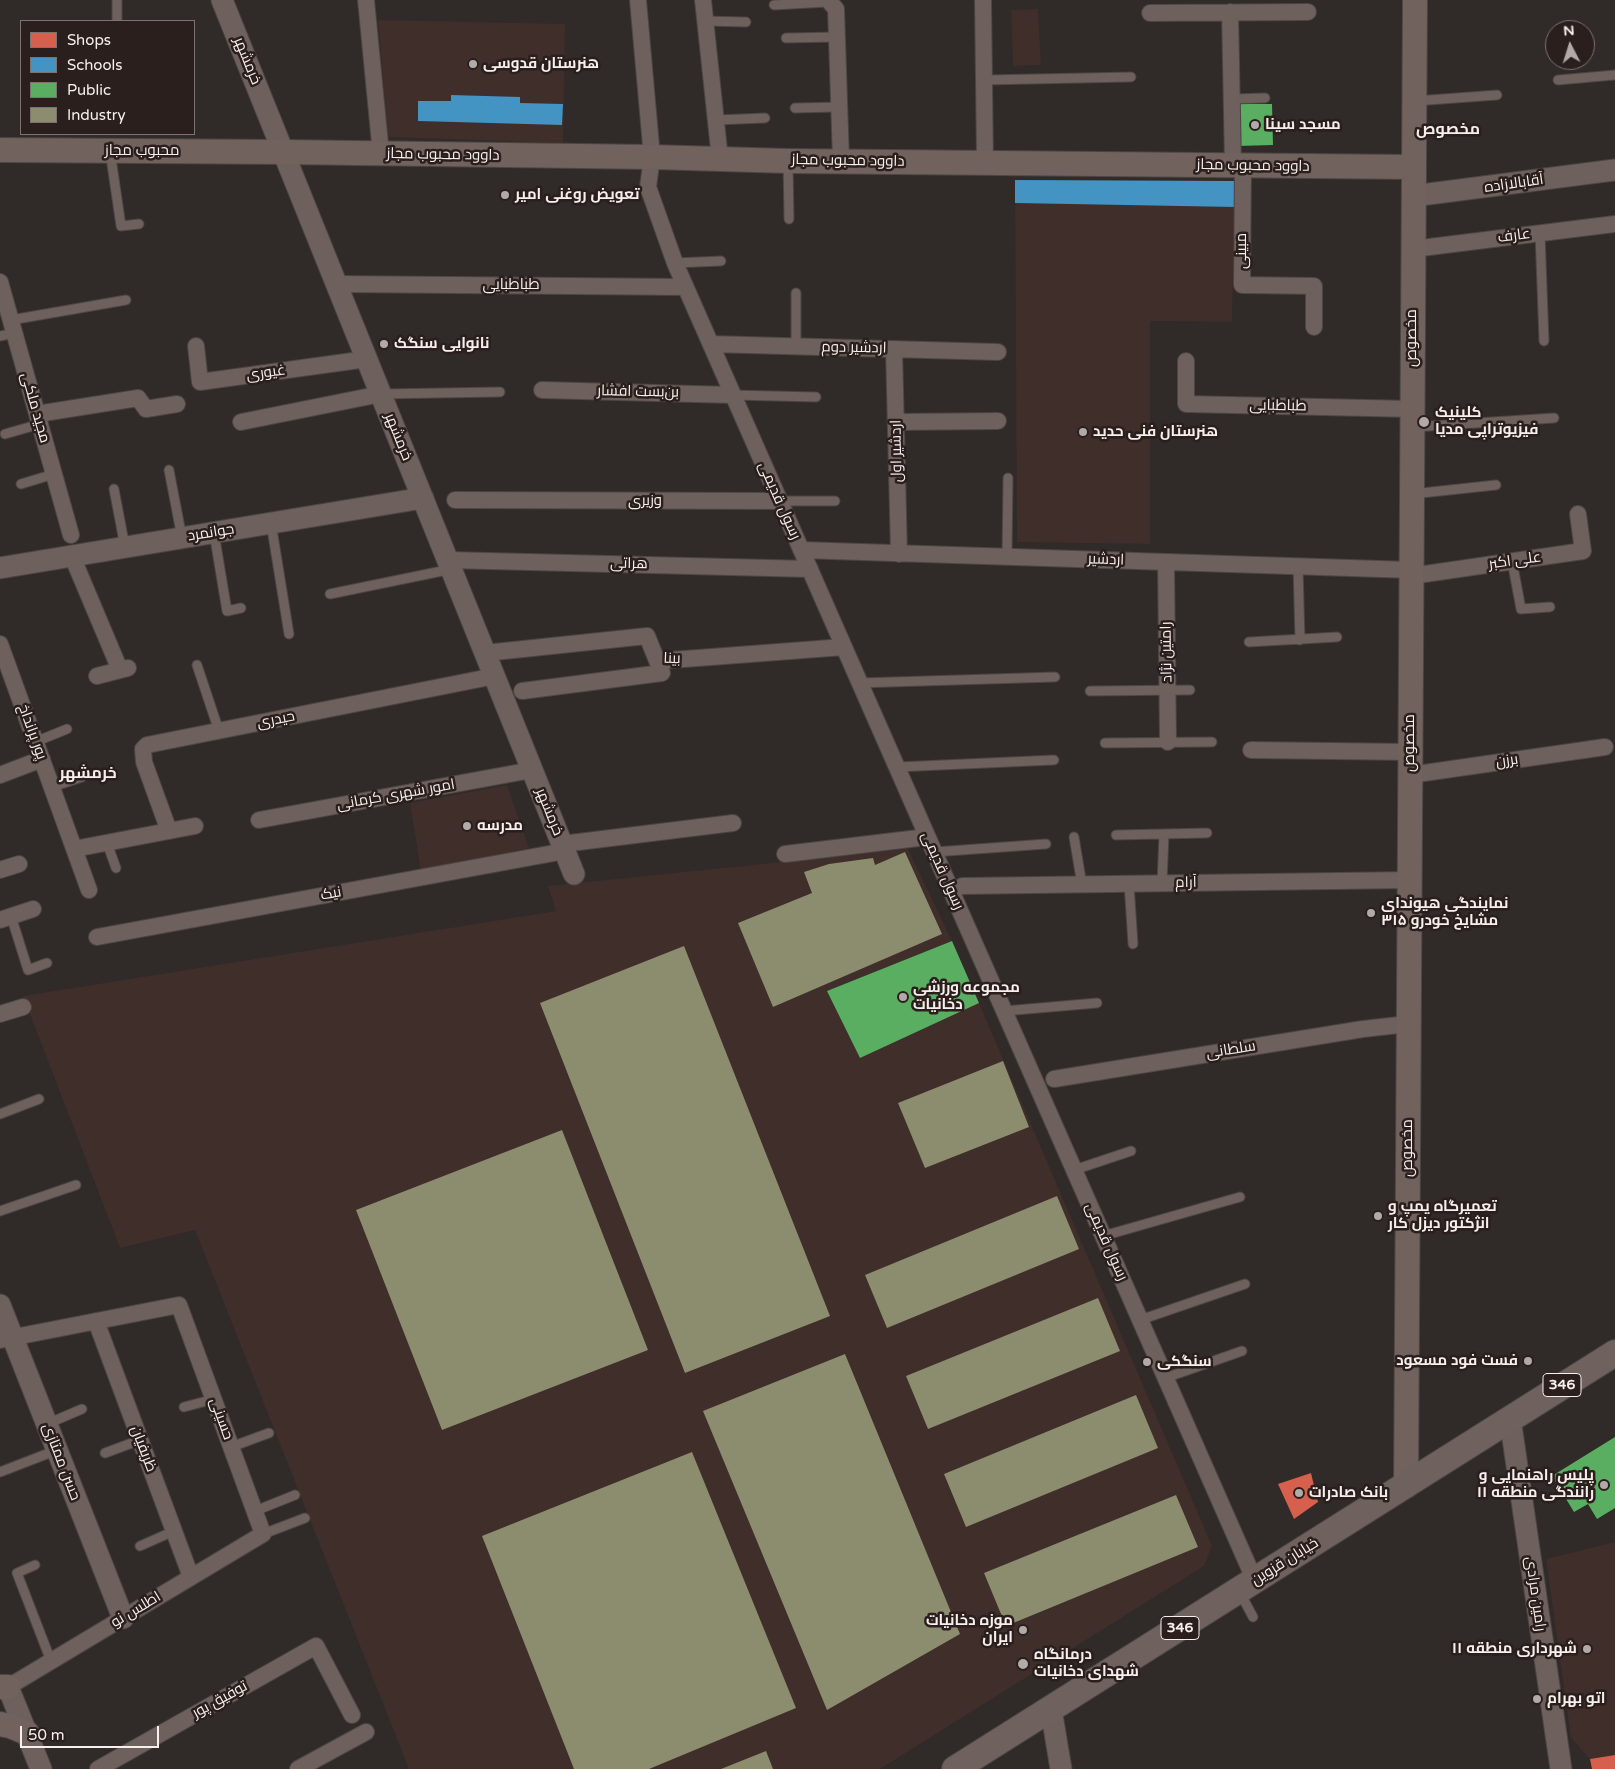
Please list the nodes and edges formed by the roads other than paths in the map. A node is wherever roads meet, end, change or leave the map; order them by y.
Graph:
1 (118, 0) edge
2 (222, 0) edge
3 (366, 0) edge
4 (638, 0) edge
5 (703, 0) edge
6 (983, 0) edge
7 (1415, 0) edge
8 (828, 1) edge
9 (774, 5) dead end
10 (1150, 12) dead end
11 (1230, 12) junction
12 (1308, 12) dead end
13 (117, 20) edge
14 (705, 21) junction
15 (746, 22) dead end
16 (786, 38) dead end
17 (836, 38) junction
18 (1615, 74) edge
19 (1131, 77) dead end
20 (984, 80) junction
21 (1558, 80) dead end
22 (1497, 95) dead end
23 (1265, 98) dead end
24 (1232, 100) junction
25 (1414, 101) junction
26 (839, 107) junction
27 (795, 108) dead end
28 (765, 118) dead end
29 (716, 120) junction
30 (0, 150) edge
31 (110, 151) junction
32 (283, 152) junction
33 (380, 154) junction
34 (652, 157) junction
35 (720, 159) junction
36 (788, 160) junction
37 (841, 161) junction
38 (985, 162) junction
39 (1238, 165) junction
40 (1414, 168) junction
41 (1615, 170) edge
42 (1414, 196) junction
43 (790, 219) dead end
44 (139, 224) dead end
45 (1615, 224) edge
46 (1540, 233) junction
47 (1413, 249) junction
48 (721, 261) dead end
49 (675, 263) junction
50 (337, 284) junction
51 (685, 287) junction
52 (1, 289) edge
53 (796, 293) dead end
54 (126, 300) dead end
55 (1314, 327) dead end
56 (8, 330) edge
57 (1544, 340) dead end
58 (711, 344) junction
59 (196, 346) dead end
60 (796, 346) junction
61 (894, 349) junction
62 (998, 352) dead end
63 (367, 359) junction
64 (1186, 361) dead end
65 (542, 390) dead end
66 (500, 392) dead end
67 (381, 394) junction
68 (733, 395) junction
69 (816, 396) dead end
70 (177, 404) dead end
71 (1412, 418) junction
72 (1554, 418) dead end
73 (38, 419) junction
74 (998, 421) dead end
75 (241, 422) dead end
76 (896, 422) junction
77 (5, 434) dead end
78 (169, 470) dead end
79 (54, 474) junction
80 (1008, 478) dead end
81 (22, 484) dead end
82 (1496, 485) dead end
83 (114, 489) dead end
84 (1412, 494) junction
85 (423, 498) junction
86 (455, 500) dead end
87 (780, 501) junction
88 (835, 501) dead end
89 (1578, 514) dead end
90 (271, 523) junction
91 (214, 533) junction
92 (71, 534) dead end
93 (182, 538) junction
94 (125, 547) junction
95 (801, 550) junction
96 (899, 554) junction
97 (72, 556) junction
98 (1007, 557) junction
99 (1166, 562) junction
100 (1512, 562) junction
101 (450, 564) junction
102 (1298, 566) junction
103 (0, 568) edge
104 (810, 569) junction
105 (1411, 573) junction
106 (330, 594) dead end
107 (1550, 606) dead end
108 (241, 608) dead end
109 (289, 634) dead end
110 (1337, 638) dead end
111 (1300, 640) junction
112 (1249, 642) dead end
113 (0, 644) edge
114 (844, 647) junction
115 (485, 653) junction
116 (658, 661) junction
117 (197, 665) dead end
118 (5, 673) edge
119 (97, 676) dead end
120 (495, 676) junction
121 (1055, 677) dead end
122 (860, 683) junction
123 (1168, 690) junction
124 (1190, 690) dead end
125 (522, 691) dead end
126 (1090, 691) dead end
127 (67, 729) dead end
128 (219, 731) junction
129 (35, 742) junction
130 (1168, 742) junction
131 (1212, 742) dead end
132 (1105, 743) dead end
133 (1605, 747) dead end
134 (1251, 750) dead end
135 (42, 759) junction
136 (1054, 760) dead end
137 (1410, 764) junction
138 (897, 767) junction
139 (532, 770) junction
140 (0, 775) edge
141 (82, 777) dead end
142 (52, 787) junction
143 (259, 820) dead end
144 (733, 823) dead end
145 (195, 826) dead end
146 (169, 831) junction
147 (1207, 833) dead end
148 (1164, 834) junction
149 (1116, 836) dead end
150 (927, 837) junction
151 (1074, 837) dead end
152 (106, 843) junction
153 (1046, 844) dead end
154 (564, 847) junction
155 (74, 849) junction
156 (934, 852) junction
157 (785, 854) dead end
158 (19, 864) dead end
159 (116, 868) dead end
160 (0, 870) edge
161 (574, 874) dead end
162 (1409, 880) junction
163 (1162, 883) junction
164 (1128, 884) junction
165 (1082, 885) junction
166 (962, 886) dead end
167 (89, 890) dead end
168 (33, 909) dead end
169 (6, 918) edge
170 (97, 937) dead end
171 (1132, 944) dead end
172 (47, 963) dead end
173 (1097, 1003) dead end
174 (23, 1007) dead end
175 (1004, 1011) junction
176 (0, 1014) edge
177 (1408, 1024) junction
178 (1054, 1079) dead end
179 (39, 1099) dead end
180 (0, 1114) edge
181 (1131, 1151) dead end
182 (1074, 1170) junction
183 (76, 1185) dead end
184 (1240, 1197) dead end
185 (0, 1211) edge
186 (1103, 1236) junction
187 (1245, 1284) dead end
188 (0, 1305) edge
189 (1140, 1320) junction
190 (96, 1322) junction
191 (6, 1339) edge
192 (1242, 1351) dead end
193 (1615, 1353) edge
194 (1166, 1378) junction
195 (214, 1399) junction
196 (184, 1407) dead end
197 (82, 1409) dead end
198 (1510, 1418) junction
199 (47, 1424) junction
200 (269, 1433) dead end
201 (140, 1440) junction
202 (231, 1447) junction
203 (57, 1450) junction
204 (105, 1453) dead end
205 (0, 1472) edge
206 (1406, 1486) junction
207 (295, 1495) dead end
208 (255, 1511) junction
209 (304, 1518) dead end
210 (174, 1531) junction
211 (263, 1534) junction
212 (140, 1546) dead end
213 (34, 1565) dead end
214 (191, 1577) junction
215 (1247, 1586) junction
216 (1253, 1617) dead end
217 (122, 1618) junction
218 (51, 1661) junction
219 (4, 1687) edge
220 (1051, 1709) junction
221 (352, 1715) dead end
222 (0, 1724) edge
223 (366, 1732) dead end
224 (26, 1733) junction
225 (41, 1769) edge
226 (98, 1769) edge
227 (298, 1769) edge
228 (955, 1769) edge
229 (1061, 1769) edge
230 (1561, 1769) edge

1 - 13 lane
2 - 32 street, خرمشهر
3 - 33 street
4 - 34 street, رسول قدیمی
5 - 14 street
6 - 20 street
7 - 25 main road, مخصوص
8 - 9 lane
8 - 17 street
10 - 11 street
11 - 12 street
11 - 24 street
14 - 15 lane
14 - 29 street
16 - 17 lane
17 - 26 street
18 - 21 lane
19 - 20 lane
20 - 38 street
22 - 25 lane
23 - 24 lane
24 - 39 street
25 - 40 main road, مخصوص
26 - 27 lane
26 - 37 street
28 - 29 lane
29 - 35 street
30 - 31 main road, محبوب مجاز
31 - 32 main road, محبوب مجاز
31 - 44 lane
32 - 33 main road, داوود محبوب مجاز
32 - 50 street, خرمشهر
33 - 34 main road, داوود محبوب مجاز
34 - 35 main road, داوود محبوب مجاز
34 - 49 street, رسول قدیمی
35 - 36 main road, داوود محبوب مجاز
36 - 37 main road, داوود محبوب مجاز
36 - 43 lane
37 - 38 main road, داوود محبوب مجاز
38 - 39 main road, داوود محبوب مجاز
39 - 40 main road, داوود محبوب مجاز
39 - 55 street, مبینی
40 - 42 main road, مخصوص
41 - 42 street, آقابالازاده
42 - 47 main road, مخصوص
45 - 46 street, عارف
46 - 47 street, عارف
46 - 57 lane
47 - 71 main road, مخصوص
48 - 49 lane
49 - 51 street, رسول قدیمی
50 - 51 street, طباطبایی
50 - 63 street, خرمشهر
51 - 58 street, رسول قدیمی
52 - 56 street, مجید ملکی
53 - 60 lane
54 - 56 lane
56 - 73 street, مجید ملکی
58 - 60 street, اردشیر دوم
58 - 68 street, رسول قدیمی
59 - 63 street, غیوری
60 - 61 street, اردشیر دوم
61 - 62 street, اردشیر دوم
61 - 76 street, اردشیر اول
63 - 67 street, خرمشهر
64 - 71 street, طباطبایی
65 - 68 street, بن‌بست افشار
66 - 67 lane
67 - 75 street
67 - 85 street, خرمشهر
68 - 69 lane
68 - 87 street, رسول قدیمی
70 - 73 street
71 - 72 lane
71 - 84 main road, مخصوص
73 - 77 lane
73 - 79 street, مجید ملکی
74 - 76 street
76 - 96 street, اردشیر اول
78 - 93 lane
79 - 81 lane
79 - 92 street, مجید ملکی
80 - 98 lane
82 - 84 lane
83 - 94 lane
84 - 105 main road, مخصوص
85 - 90 street, جوانمرد
85 - 101 street, خرمشهر
86 - 87 street, وزیری
87 - 88 lane, وزیری
87 - 95 street, رسول قدیمی
89 - 100 street, علی اکبر
90 - 91 street, جوانمرد
90 - 109 lane
91 - 93 street, جوانمرد
91 - 108 lane
93 - 94 street, جوانمرد
94 - 97 street, جوانمرد
95 - 96 street, اردشیر
95 - 104 street, رسول قدیمی
96 - 98 street, اردشیر
97 - 103 street, جوانمرد
97 - 119 street
98 - 99 street, اردشیر
99 - 102 street, اردشیر
99 - 123 street, رامتین نژاد
100 - 105 street, علی اکبر
100 - 107 lane
101 - 104 street, هراتی
101 - 106 lane
101 - 115 street, خرمشهر
102 - 105 street, اردشیر
102 - 111 lane
104 - 114 street, رسول قدیمی
105 - 137 main road, مخصوص
110 - 111 lane
111 - 112 lane
113 - 118 street, پور پرانداخ
114 - 116 street, بینا
114 - 122 street, رسول قدیمی
115 - 116 street, بینا
115 - 120 street, خرمشهر
116 - 125 street
117 - 128 lane
118 - 129 street, پور پرانداخ
120 - 128 street, حیدری
120 - 139 street, خرمشهر
121 - 122 lane
122 - 138 street, رسول قدیمی
123 - 124 lane
123 - 126 lane
123 - 130 street, رامتین نژاد
127 - 129 lane
128 - 146 street, حیدری
129 - 135 street, پور پرانداخ
130 - 131 lane
130 - 132 lane
133 - 137 street, برزن
134 - 137 street, برزن
135 - 140 street
135 - 142 street, پور پرانداخ
136 - 138 lane
137 - 162 main road, مخصوص
138 - 150 street, رسول قدیمی
139 - 143 street, امور شهری کرمانی
139 - 154 street, خرمشهر
141 - 142 lane
142 - 155 street, پور پرانداخ
144 - 154 street, نیک
145 - 146 street
146 - 152 street
147 - 148 lane
148 - 149 lane
148 - 163 lane
150 - 156 street, رسول قدیمی
150 - 157 street
151 - 165 lane
152 - 155 street
152 - 159 lane
153 - 156 lane
154 - 161 street, خرمشهر
154 - 170 street, نیک
155 - 167 street, پور پرانداخ
156 - 175 street, رسول قدیمی
158 - 160 street
162 - 163 street, آرام
162 - 177 main road, مخصوص
163 - 164 street, آرام
164 - 165 street, آرام
164 - 171 lane
165 - 166 street, آرام
168 - 169 street
169 - 172 lane
173 - 175 lane
174 - 176 street
175 - 182 street, رسول قدیمی
177 - 178 street, سلطانی
177 - 206 main road, مخصوص
179 - 180 lane
181 - 182 lane
182 - 186 street, رسول قدیمی
183 - 185 lane
184 - 186 lane
186 - 189 street, رسول قدیمی
187 - 189 lane
188 - 191 street, حسن ممتازی
189 - 194 street, رسول قدیمی
190 - 191 street
190 - 195 street, حسینی
190 - 201 street, ظریفیان
191 - 199 street, حسن ممتازی
192 - 194 lane
193 - 198 main road, خیابان قزوین / 346
194 - 215 street, رسول قدیمی
195 - 196 lane
195 - 202 street, حسینی
197 - 199 lane
198 - 206 main road, خیابان قزوین / 346
198 - 230 street, رامین مرادی
199 - 203 street, حسن ممتازی
200 - 202 lane
201 - 204 lane
201 - 210 street, ظریفیان
202 - 208 street, حسینی
203 - 205 lane
203 - 217 street, حسن ممتازی
206 - 215 main road, خیابان قزوین / 346
207 - 208 lane
208 - 211 street, حسینی
209 - 211 lane
210 - 212 lane
210 - 214 street, ظریفیان
211 - 214 street, اطلس نو
213 - 218 lane
214 - 217 street, اطلس نو
215 - 216 lane
215 - 220 main road, خیابان قزوین / 346
217 - 218 street, اطلس نو
218 - 219 street, اطلس نو
219 - 224 street
220 - 228 main road, خیابان قزوین / 346
220 - 229 street
221 - 226 street, توفیق پور
222 - 224 main road
223 - 227 street
224 - 225 street

